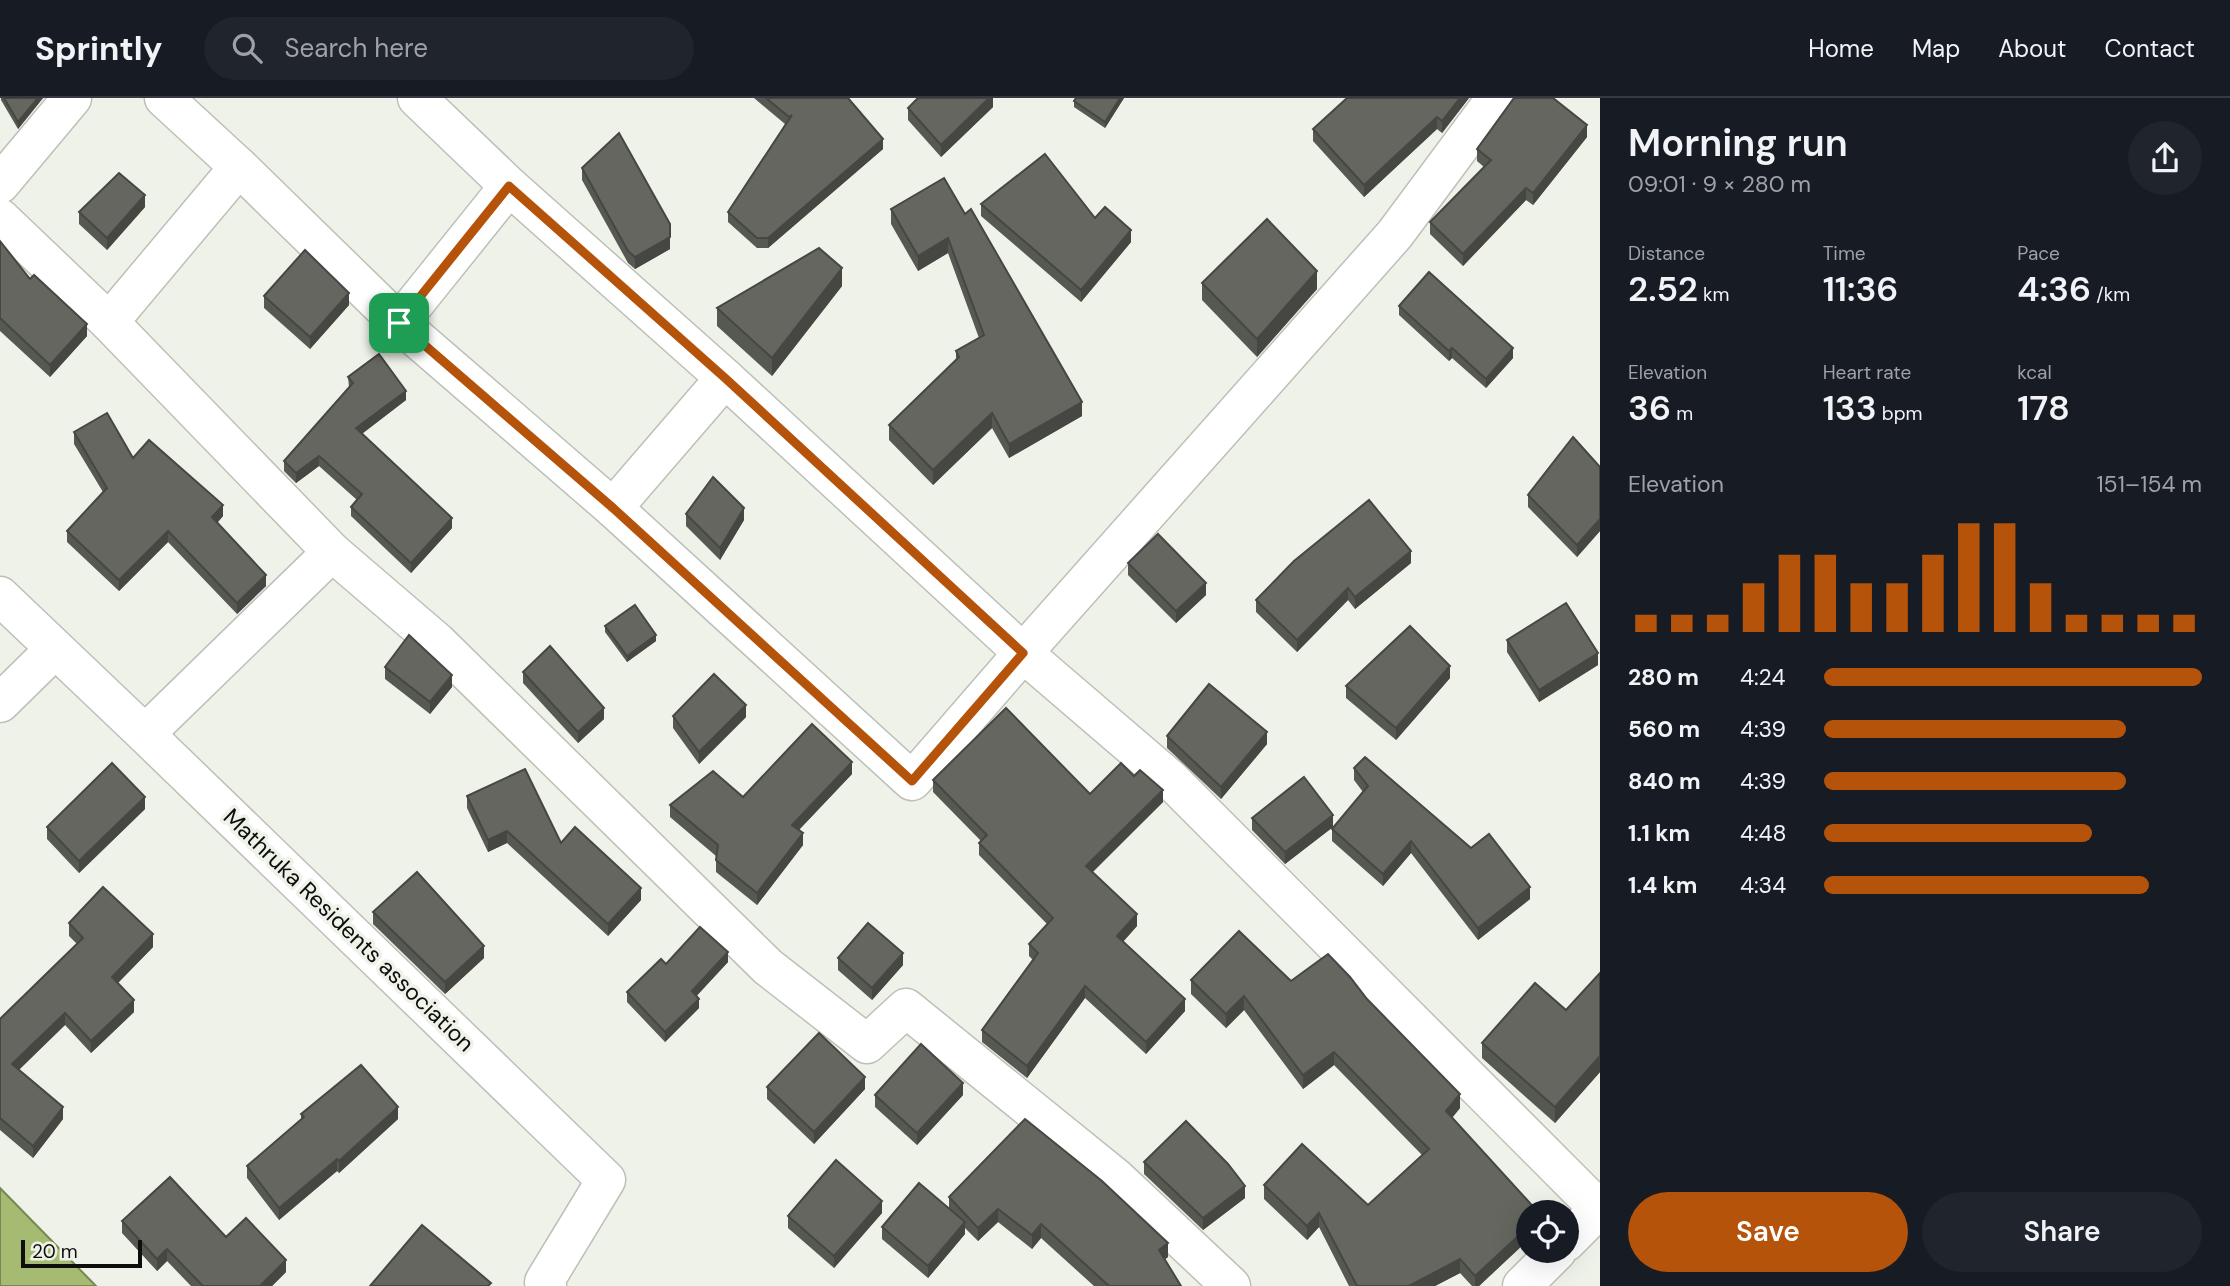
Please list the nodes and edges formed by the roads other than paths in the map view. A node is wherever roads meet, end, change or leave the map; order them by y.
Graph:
1 (72, 98) edge
2 (164, 98) edge
3 (416, 98) edge
4 (1496, 98) edge
5 (239, 167) junction
6 (0, 184) edge
7 (509, 186) junction
8 (0, 218) edge
9 (109, 322) junction
10 (399, 323) junction
11 (725, 378) junction
12 (613, 508) junction
13 (332, 552) junction
14 (0, 596) edge
15 (54, 650) junction
16 (1023, 653) junction
17 (0, 704) edge
18 (145, 734) junction
19 (1600, 1209) edge
20 (1579, 1229) edge
21 (1545, 1263) edge
22 (547, 1286) edge
23 (1231, 1286) edge
24 (1522, 1286) edge

1 - 6 street
2 - 5 street
3 - 7 street
4 - 16 street
5 - 9 street
5 - 10 street
7 - 10 street
7 - 11 street
8 - 9 street
9 - 13 street
10 - 12 street
11 - 12 street
11 - 16 street
12 - 16 street
13 - 18 street
13 - 23 street
14 - 15 street, Mathruka Residents association
15 - 17 street
15 - 18 street, Mathruka Residents association
16 - 19 street
18 - 22 street, Mathruka Residents association
19 - 20 street
21 - 24 street

